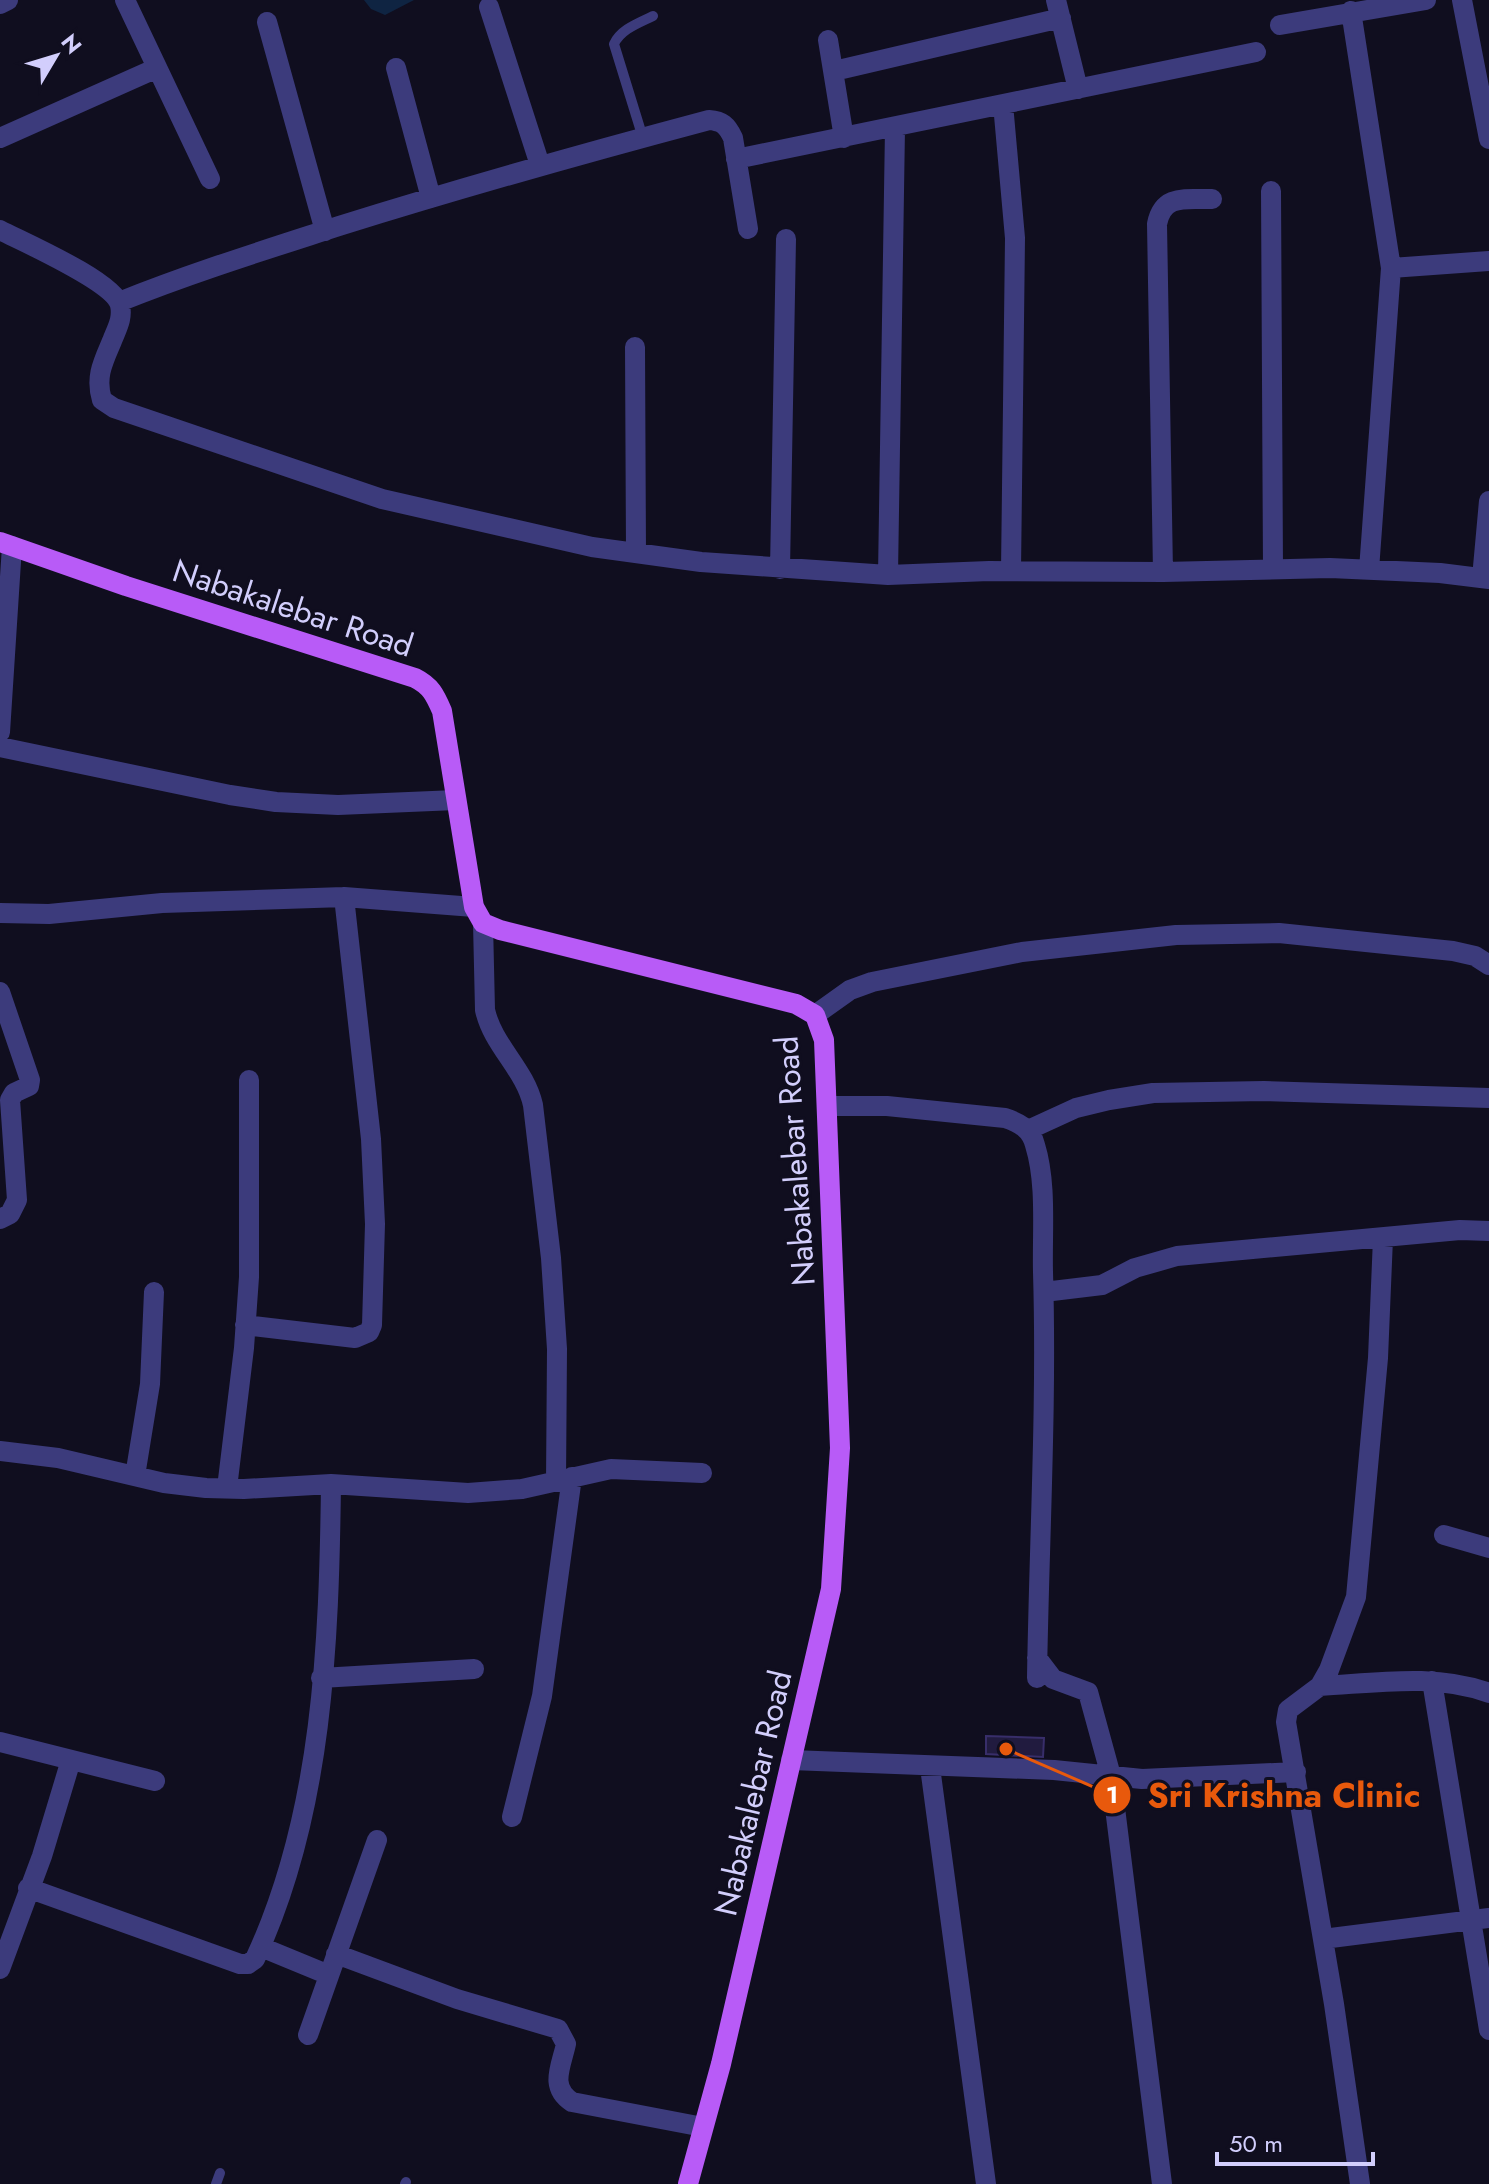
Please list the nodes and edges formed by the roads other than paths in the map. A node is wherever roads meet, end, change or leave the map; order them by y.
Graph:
1 (8, 0) edge
2 (125, 0) edge
3 (1426, 0) edge
4 (1462, 0) edge
5 (0, 4) edge
6 (489, 7) dead end
7 (1058, 9) edge
8 (1351, 11) junction
9 (653, 16) dead end
10 (267, 22) dead end
11 (1280, 25) dead end
12 (828, 40) dead end
13 (1256, 52) dead end
14 (157, 68) junction
15 (396, 68) dead end
16 (834, 71) junction
17 (1078, 89) junction
18 (1003, 104) junction
19 (895, 128) junction
20 (0, 138) edge
21 (643, 138) junction
22 (844, 138) junction
23 (1489, 139) edge
24 (736, 159) junction
25 (540, 165) junction
26 (210, 179) dead end
27 (1271, 191) dead end
28 (431, 198) junction
29 (1212, 199) dead end
30 (748, 229) dead end
31 (0, 230) edge
32 (325, 231) junction
33 (786, 239) dead end
34 (1489, 261) edge
35 (1391, 268) junction
36 (119, 302) junction
37 (635, 347) dead end
38 (1489, 501) edge
39 (6, 544) edge
40 (636, 553) junction
41 (780, 569) junction
42 (1273, 569) junction
43 (1369, 570) junction
44 (1011, 571) junction
45 (1163, 572) junction
46 (888, 575) junction
47 (1486, 578) edge
48 (0, 732) edge
49 (0, 747) edge
50 (456, 800) junction
51 (344, 897) junction
52 (0, 913) edge
53 (479, 915) junction
54 (1489, 965) edge
55 (0, 992) edge
56 (815, 1015) junction
57 (249, 1080) dead end
58 (1489, 1098) edge
59 (827, 1106) junction
60 (1028, 1130) junction
61 (0, 1219) edge
62 (1489, 1231) edge
63 (1383, 1238) junction
64 (154, 1292) dead end
65 (1044, 1292) junction
66 (245, 1325) junction
67 (0, 1451) edge
68 (702, 1473) dead end
69 (135, 1476) junction
70 (564, 1479) junction
71 (331, 1484) junction
72 (227, 1488) junction
73 (1444, 1535) dead end
74 (1489, 1548) edge
75 (474, 1669) dead end
76 (321, 1678) junction
77 (1432, 1681) junction
78 (1320, 1686) junction
79 (1489, 1693) edge
80 (0, 1742) edge
81 (71, 1760) junction
82 (791, 1760) junction
83 (930, 1767) junction
84 (1296, 1772) junction
85 (1111, 1776) junction
86 (155, 1781) dead end
87 (512, 1817) dead end
88 (377, 1840) dead end
89 (28, 1888) junction
90 (1481, 1919) edge
91 (1323, 1939) junction
92 (261, 1947) junction
93 (336, 1954) junction
94 (0, 1969) edge
95 (329, 1975) junction
96 (1489, 2030) edge
97 (308, 2035) dead end
98 (703, 2127) junction
99 (220, 2173) dead end
100 (216, 2184) edge
101 (688, 2184) edge
102 (986, 2184) edge
103 (1162, 2184) edge
104 (1360, 2184) edge

1 - 5 street
2 - 14 street
3 - 8 street
4 - 23 street
6 - 25 street
7 - 16 street
7 - 17 street
8 - 11 street
8 - 35 street
9 - 21 lane
10 - 32 street
12 - 16 street
13 - 17 street
14 - 20 street
14 - 26 street
15 - 28 street
16 - 22 street
17 - 18 street
18 - 19 street
18 - 44 street
19 - 22 street
19 - 46 street
21 - 24 street
21 - 25 street
22 - 24 street
24 - 30 street
25 - 28 street
27 - 42 street
28 - 32 street
29 - 45 street
31 - 36 street
32 - 36 street
33 - 41 street
34 - 35 street
35 - 43 street
36 - 40 street
37 - 40 street
38 - 47 street
39 - 48 street
39 - 50 main road, Nabakalebar Road
40 - 41 street
41 - 46 street
42 - 43 street
42 - 45 street
43 - 47 street
44 - 45 street
44 - 46 street
49 - 50 street
50 - 53 main road, Nabakalebar Road
51 - 52 street
51 - 53 street
51 - 66 street
53 - 56 main road, Nabakalebar Road
53 - 70 street
54 - 56 street
55 - 61 street
56 - 59 main road, Nabakalebar Road
57 - 66 street
58 - 60 street
59 - 60 street
59 - 82 main road, Nabakalebar Road
60 - 65 street
62 - 63 street
63 - 65 street
63 - 78 street
64 - 69 street
65 - 85 street
66 - 72 street
67 - 69 street
68 - 70 street
69 - 72 street
70 - 71 street
70 - 87 street
71 - 72 street
71 - 76 street
73 - 74 street
75 - 76 street
76 - 92 street
77 - 78 street
77 - 79 street
77 - 90 street
78 - 84 street
80 - 81 street
81 - 86 street
81 - 89 street
82 - 83 street
82 - 98 main road, Nabakalebar Road
83 - 85 street
83 - 102 street
84 - 85 street
84 - 91 street
85 - 103 street
88 - 93 street
89 - 92 street
89 - 94 street
90 - 91 street
90 - 96 street
91 - 104 street
92 - 95 street
93 - 95 street
93 - 98 street
95 - 97 street
98 - 101 main road, Nabakalebar Road
99 - 100 lane

